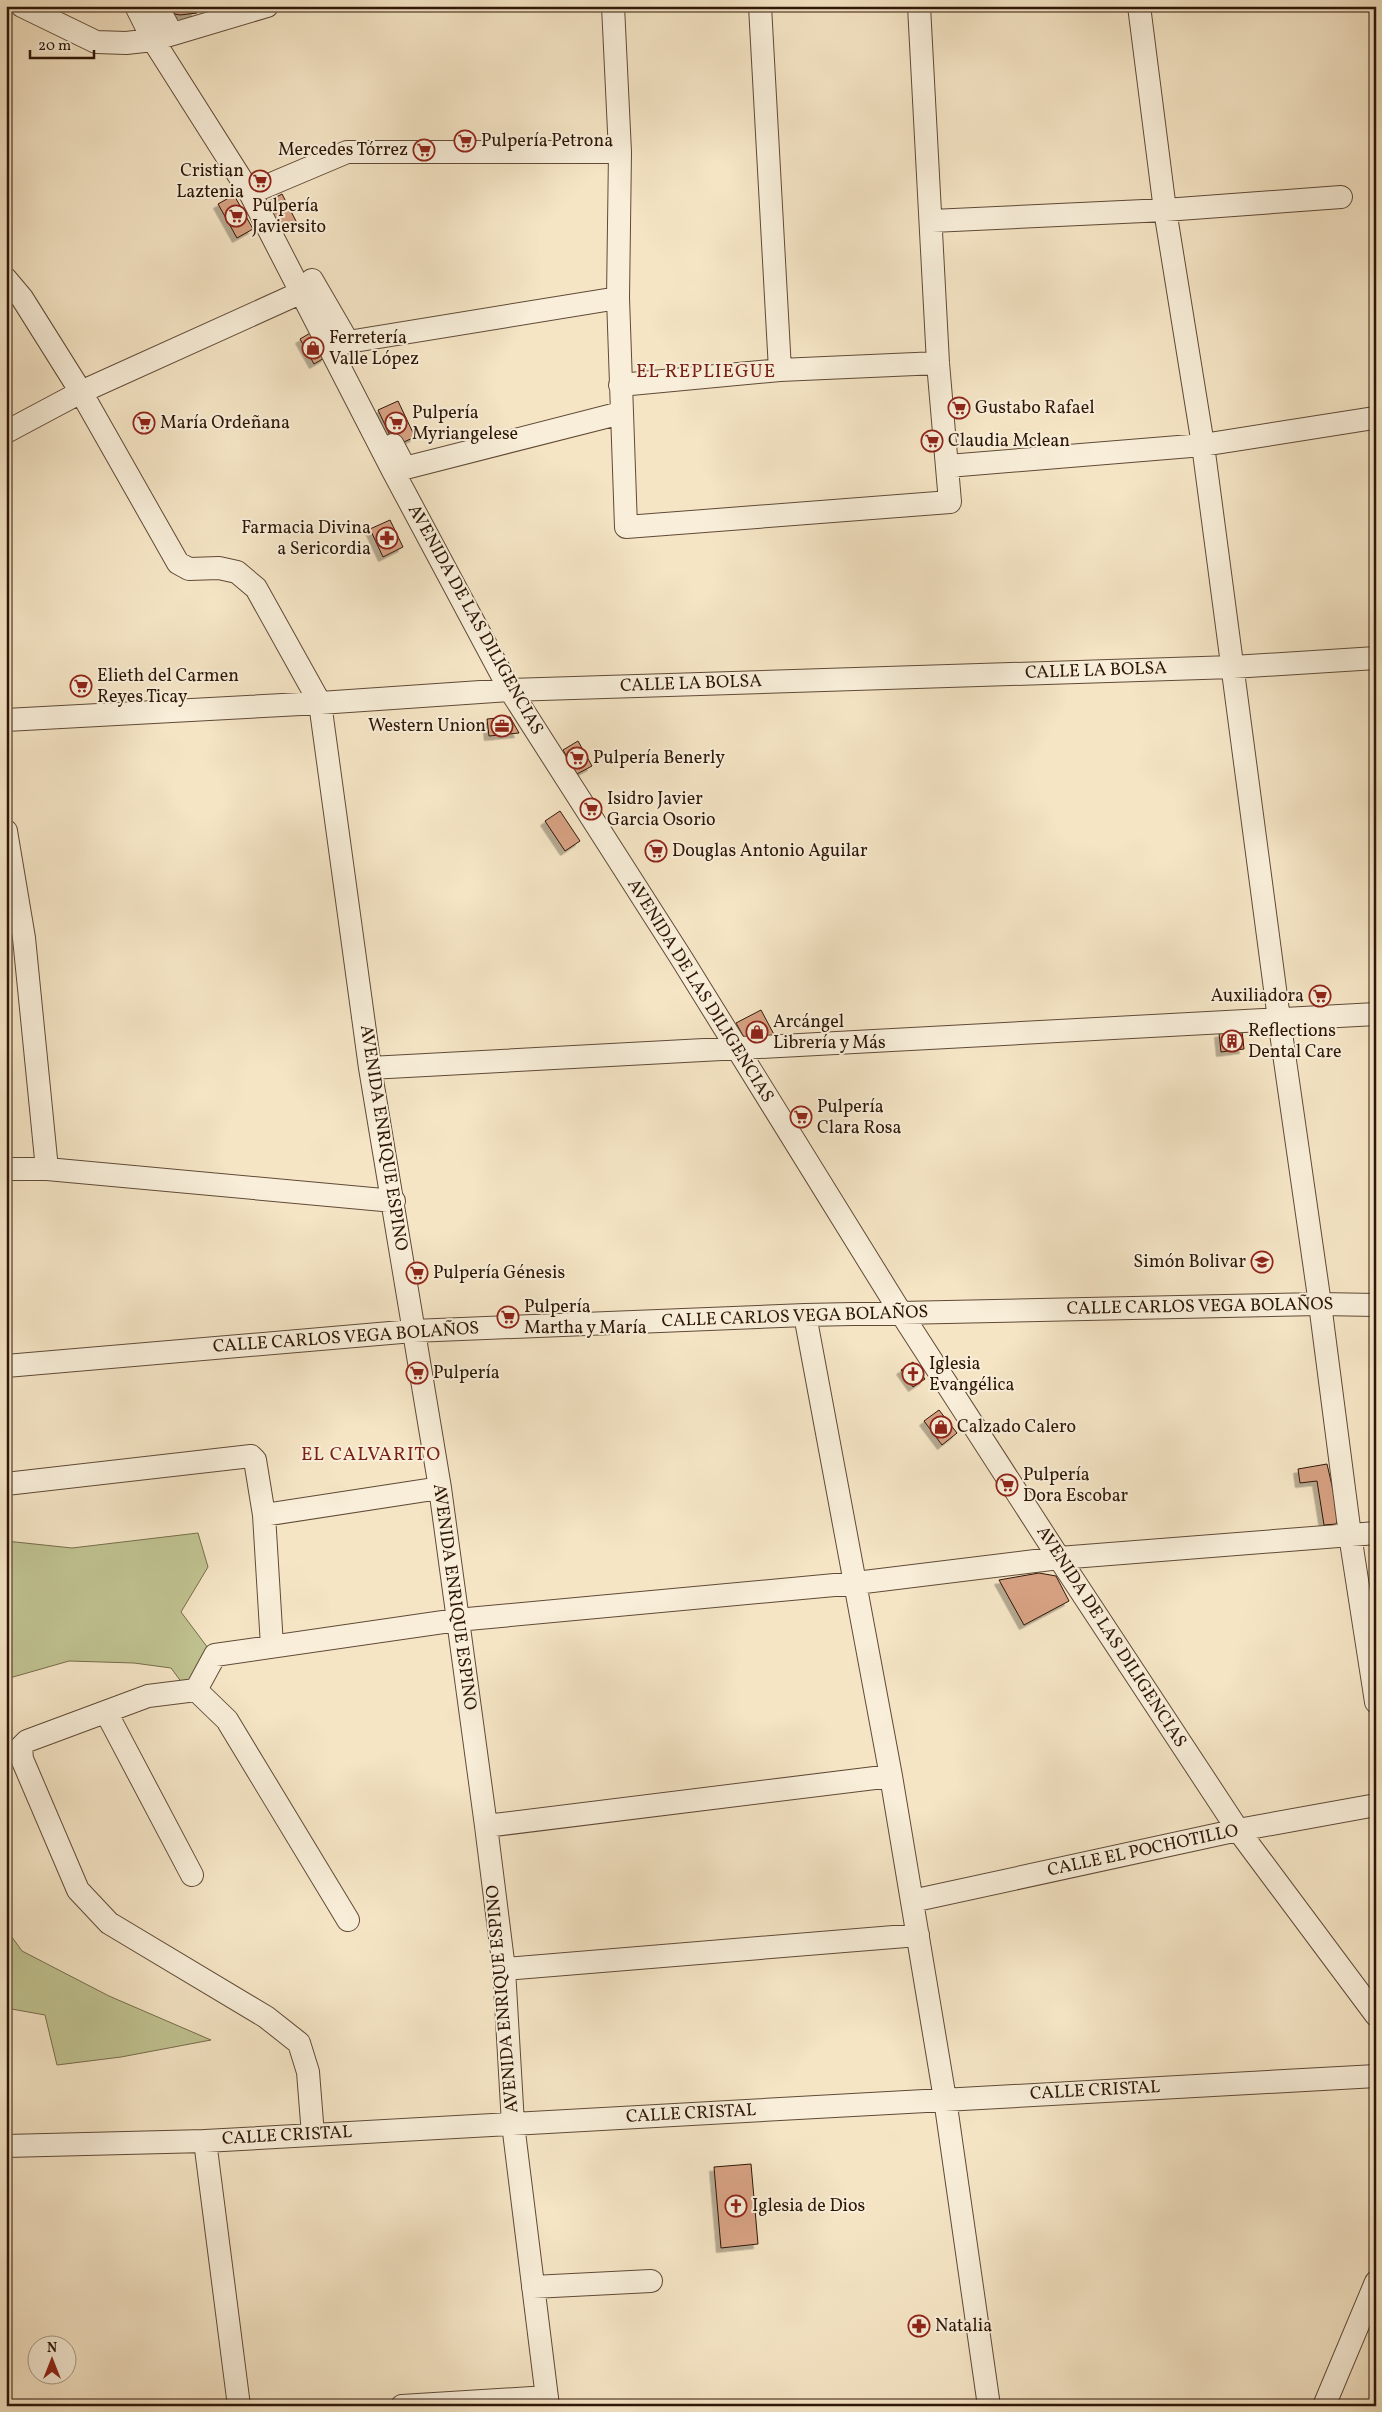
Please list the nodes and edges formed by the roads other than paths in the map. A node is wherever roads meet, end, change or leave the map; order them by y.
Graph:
1 (22, 6) edge
2 (136, 6) edge
3 (157, 6) edge
4 (267, 6) edge
5 (612, 6) edge
6 (760, 6) edge
7 (920, 6) edge
8 (1139, 6) edge
9 (162, 37) junction
10 (620, 152) junction
11 (250, 193) junction
12 (1341, 197) dead end
13 (1165, 210) junction
14 (932, 221) junction
15 (287, 237) dead end
16 (6, 279) edge
17 (302, 292) junction
18 (618, 298) junction
19 (339, 345) junction
20 (938, 363) junction
21 (780, 370) junction
22 (358, 374) dead end
23 (620, 385) junction
24 (81, 392) junction
25 (621, 413) junction
26 (1374, 418) dead end
27 (6, 432) edge
28 (1203, 445) junction
29 (948, 466) junction
30 (1376, 658) edge
31 (1233, 667) junction
32 (510, 690) junction
33 (320, 703) junction
34 (6, 720) edge
35 (6, 831) edge
36 (15, 938) edge
37 (1376, 1014) edge
38 (1279, 1019) junction
39 (736, 1050) junction
40 (370, 1068) junction
41 (6, 1169) edge
42 (48, 1169) junction
43 (394, 1201) junction
44 (1320, 1304) junction
45 (1376, 1305) edge
46 (900, 1313) junction
47 (805, 1315) junction
48 (414, 1331) junction
49 (6, 1366) edge
50 (6, 1484) edge
51 (440, 1488) junction
52 (264, 1515) junction
53 (1376, 1533) edge
54 (1350, 1535) junction
55 (1059, 1558) junction
56 (856, 1583) junction
57 (457, 1620) junction
58 (272, 1646) junction
59 (196, 1690) junction
60 (1376, 1702) edge
61 (106, 1712) junction
62 (891, 1776) junction
63 (1376, 1805) edge
64 (486, 1826) junction
65 (1238, 1830) junction
66 (192, 1875) dead end
67 (912, 1901) junction
68 (348, 1920) dead end
69 (918, 1935) junction
70 (504, 1969) junction
71 (1376, 2014) edge
72 (1376, 2076) edge
73 (945, 2099) junction
74 (513, 2124) junction
75 (313, 2135) junction
76 (205, 2141) junction
77 (6, 2146) edge
78 (651, 2281) dead end
79 (1376, 2282) edge
80 (533, 2287) junction
81 (547, 2401) edge
82 (239, 2406) edge
83 (402, 2406) edge
84 (989, 2406) edge
85 (1324, 2406) edge

1 - 9 street
2 - 9 street, AVENIDA DE LAS DILIGENCIAS
3 - 9 street
4 - 9 street
5 - 10 street
6 - 21 street
7 - 14 street
8 - 13 street
9 - 11 street, AVENIDA DE LAS DILIGENCIAS
10 - 11 street
10 - 18 street
11 - 17 street, AVENIDA DE LAS DILIGENCIAS
12 - 13 street
13 - 14 street
13 - 28 street
14 - 20 street
15 - 19 street
16 - 24 street
17 - 19 street, AVENIDA DE LAS DILIGENCIAS
17 - 24 street
18 - 19 street
18 - 23 street
19 - 32 street, AVENIDA DE LAS DILIGENCIAS
20 - 21 street
20 - 29 street
21 - 23 street
22 - 25 street
23 - 25 street
24 - 27 street
24 - 33 street
25 - 29 street
26 - 28 street
28 - 29 street
28 - 31 street
30 - 31 street, CALLE LA BOLSA
31 - 32 street, CALLE LA BOLSA
31 - 38 street
32 - 33 street, CALLE LA BOLSA
32 - 39 street, AVENIDA DE LAS DILIGENCIAS
33 - 34 street, CALLE LA BOLSA
33 - 40 street, AVENIDA ENRIQUE ESPINO
35 - 36 street
36 - 42 street
37 - 38 street
38 - 39 street
38 - 44 street
39 - 40 street
39 - 46 street, AVENIDA DE LAS DILIGENCIAS
40 - 43 street, AVENIDA ENRIQUE ESPINO
41 - 42 street
42 - 43 street
43 - 48 street, AVENIDA ENRIQUE ESPINO
44 - 45 street, CALLE CARLOS VEGA BOLAÑOS
44 - 46 street, CALLE CARLOS VEGA BOLAÑOS
44 - 54 street
46 - 47 street, CALLE CARLOS VEGA BOLAÑOS
46 - 55 street, AVENIDA DE LAS DILIGENCIAS
47 - 48 street, CALLE CARLOS VEGA BOLAÑOS
47 - 56 street
48 - 49 street, CALLE CARLOS VEGA BOLAÑOS
48 - 51 street, AVENIDA ENRIQUE ESPINO
50 - 52 street
51 - 52 street
51 - 57 street, AVENIDA ENRIQUE ESPINO
52 - 58 street
53 - 54 street
54 - 55 street
54 - 60 street
55 - 56 street
55 - 65 street, AVENIDA DE LAS DILIGENCIAS
56 - 57 street
56 - 62 street
57 - 58 street
57 - 64 street, AVENIDA ENRIQUE ESPINO
58 - 59 street
59 - 61 street
59 - 68 street
61 - 66 street
61 - 75 street
62 - 64 street
62 - 67 street
63 - 65 street, CALLE EL POCHOTILLO
64 - 70 street, AVENIDA ENRIQUE ESPINO
65 - 67 street, CALLE EL POCHOTILLO
65 - 71 street, AVENIDA DE LAS DILIGENCIAS
67 - 69 street
69 - 70 street
69 - 73 street
70 - 74 street, AVENIDA ENRIQUE ESPINO
72 - 73 street, CALLE CRISTAL
73 - 74 street, CALLE CRISTAL
73 - 84 street
74 - 75 street, CALLE CRISTAL
74 - 80 street, AVENIDA ENRIQUE ESPINO
75 - 76 street, CALLE CRISTAL
76 - 77 street, CALLE CRISTAL
76 - 82 street
78 - 80 street
79 - 85 street
80 - 81 street, AVENIDA ENRIQUE ESPINO
81 - 83 street

